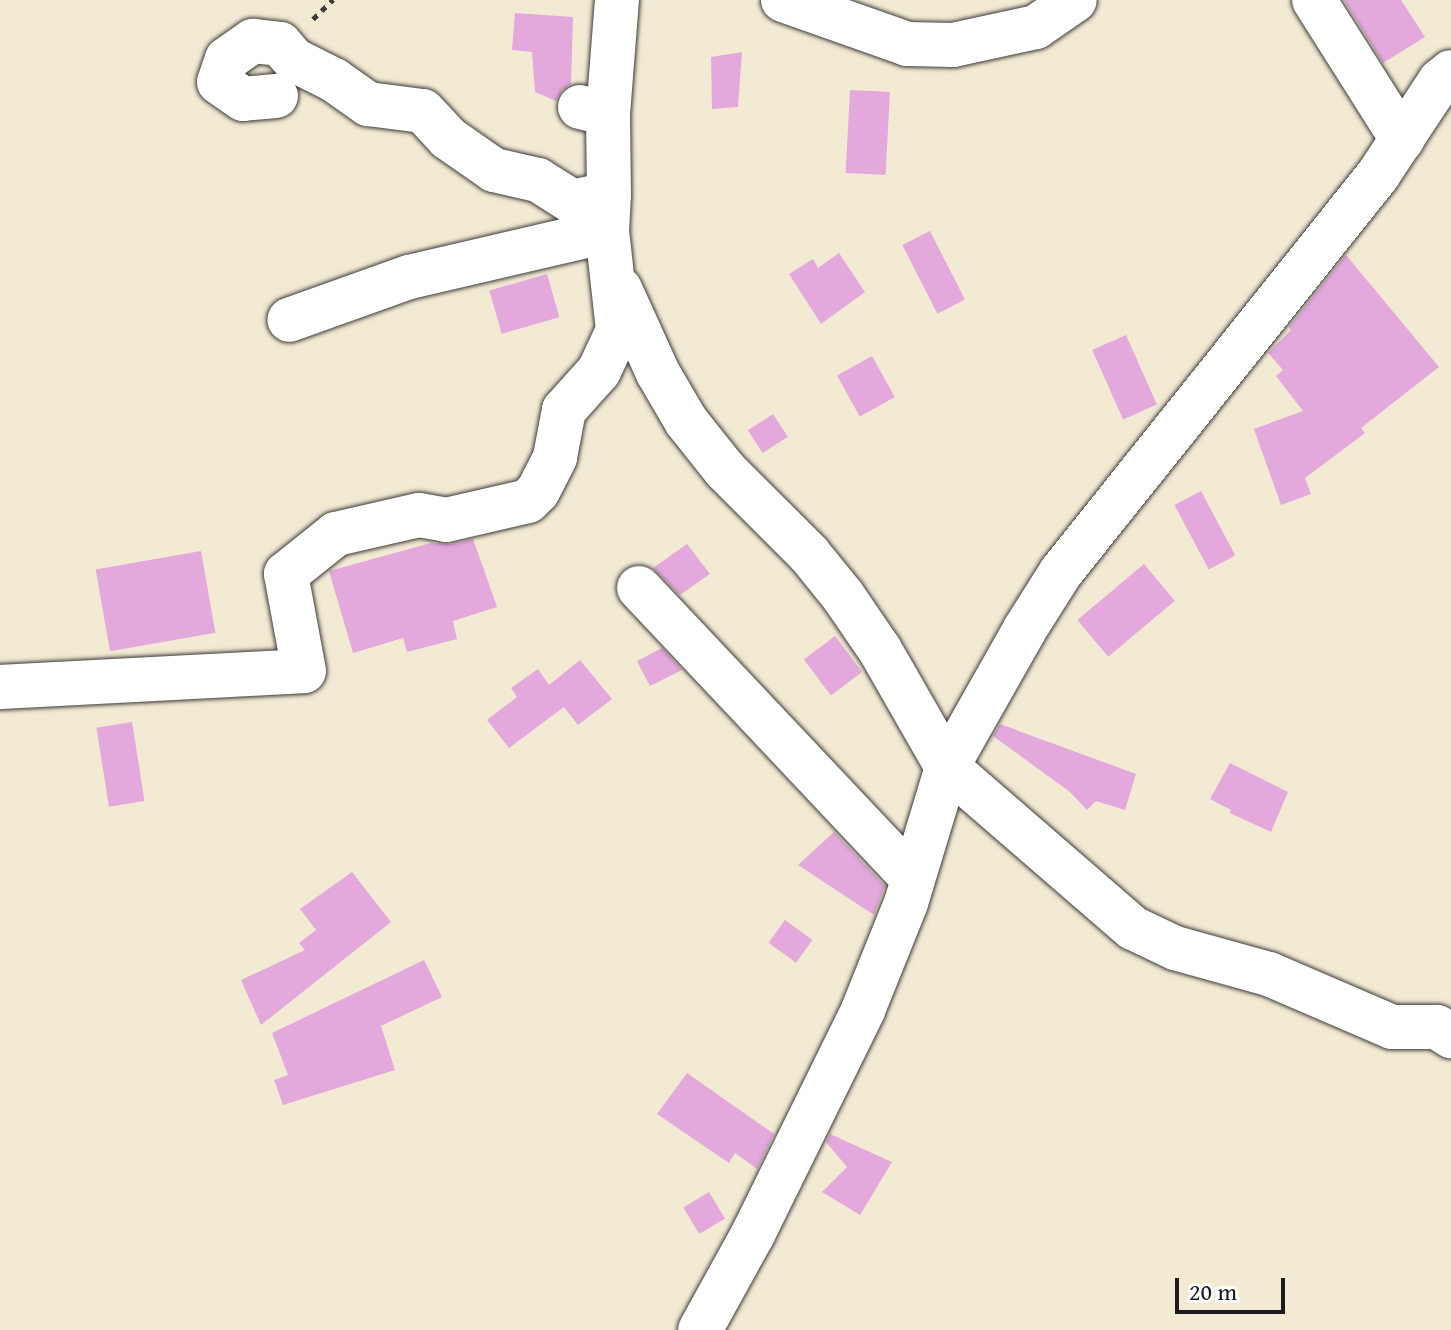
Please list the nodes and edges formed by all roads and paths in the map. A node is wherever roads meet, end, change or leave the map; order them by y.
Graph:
1 (617, 0) edge
2 (783, 0) edge
3 (1075, 0) edge
4 (1314, 0) edge
5 (1451, 72) edge
6 (276, 96) dead end
7 (1402, 139) junction
8 (609, 232) junction
9 (289, 320) dead end
10 (639, 588) dead end
11 (0, 687) edge
12 (947, 767) junction
13 (911, 877) junction
14 (1451, 1036) edge
15 (700, 1330) edge

1 - 8 street
2 - 3 street
4 - 7 street
5 - 7 street
6 - 8 street
7 - 12 street
8 - 9 street
8 - 11 street
8 - 12 street
10 - 13 street
12 - 13 street
12 - 14 street
13 - 15 street

